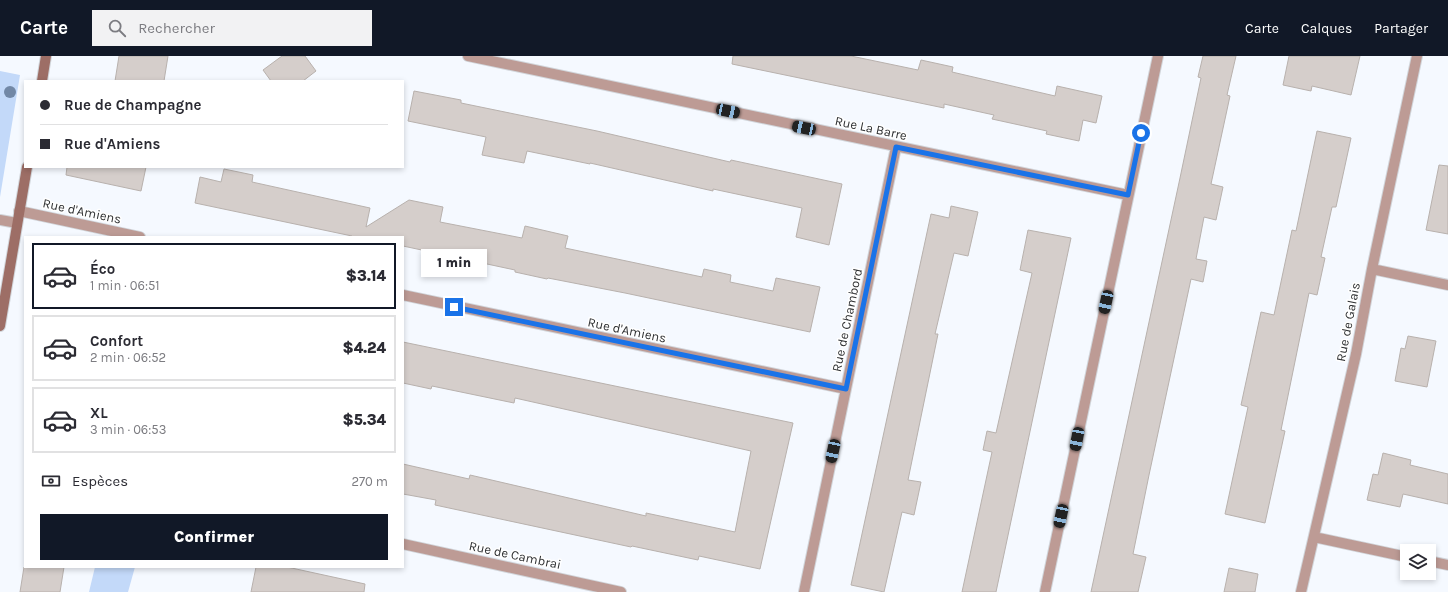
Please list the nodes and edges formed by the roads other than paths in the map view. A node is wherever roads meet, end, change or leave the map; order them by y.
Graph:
1 (46, 56) edge
2 (468, 56) edge
3 (1158, 56) edge
4 (1417, 56) edge
5 (42, 80) edge
6 (896, 147) junction
7 (27, 168) edge
8 (1128, 195) junction
9 (19, 211) junction
10 (0, 220) edge
11 (17, 224) junction
12 (135, 236) edge
13 (1372, 269) junction
14 (1448, 285) edge
15 (404, 295) edge
16 (0, 326) edge
17 (846, 389) junction
18 (1314, 537) junction
19 (404, 544) edge
20 (1400, 555) edge
21 (1436, 562) edge
22 (1448, 565) edge
23 (621, 592) edge
24 (804, 592) edge
25 (1045, 592) edge
26 (1301, 592) edge

1 - 5 street
2 - 6 street, Rue La Barre
3 - 8 street
4 - 13 street, Rue de Galais
6 - 8 street, Rue La Barre
6 - 17 street, Rue de Chambord
7 - 9 street
8 - 25 street
9 - 11 street
9 - 12 street, Rue d'Amiens
10 - 11 street
11 - 16 street
13 - 14 street
13 - 18 street, Rue de Galais
15 - 17 street, Rue d'Amiens
17 - 24 street, Rue de Chambord
18 - 20 street
18 - 26 street, Rue de Galais
19 - 23 street, Rue de Cambrai
21 - 22 street

